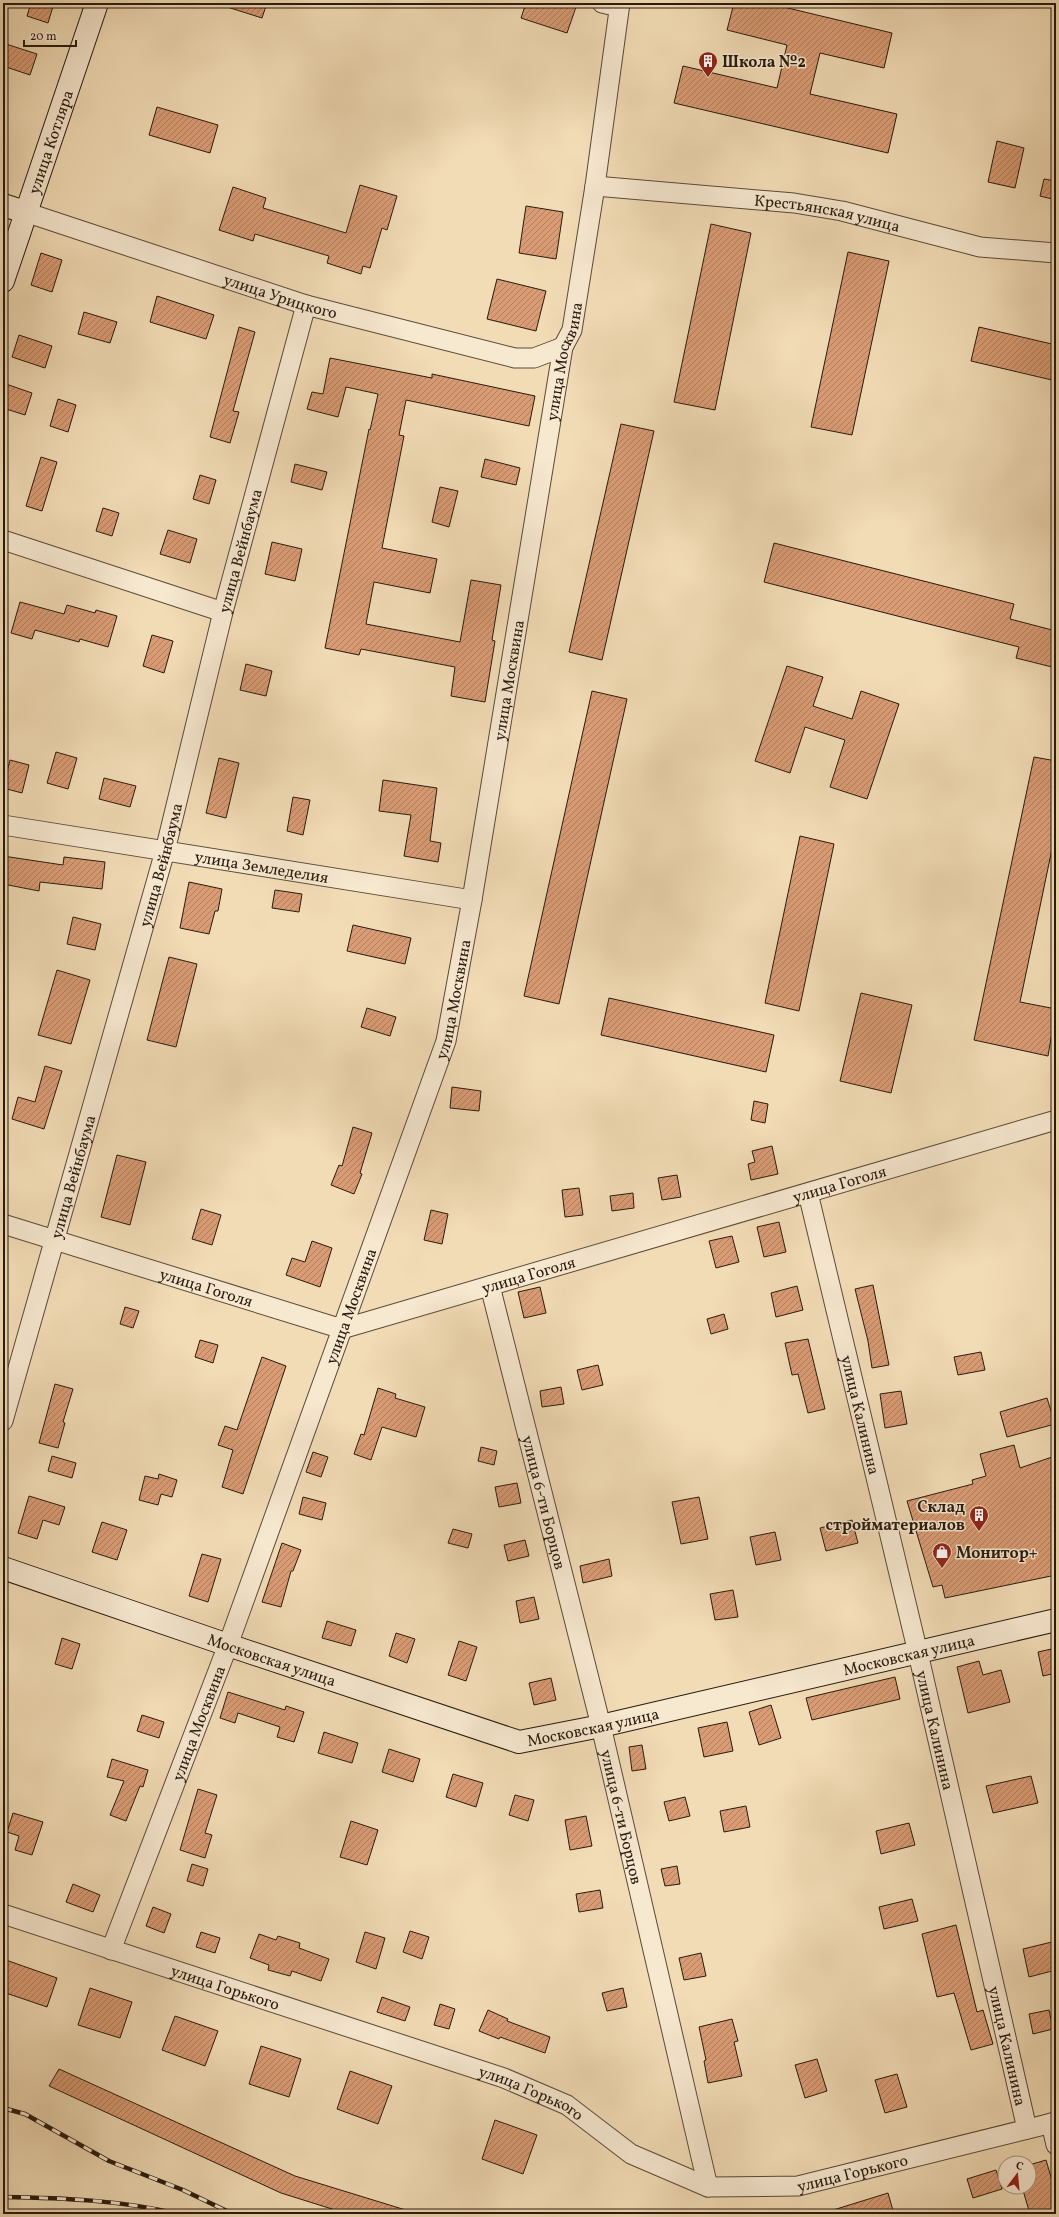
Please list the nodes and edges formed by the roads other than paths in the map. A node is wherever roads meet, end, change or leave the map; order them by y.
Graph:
1 (97, 3) edge
2 (614, 4) edge
3 (595, 186) junction
4 (3, 205) edge
5 (25, 212) junction
6 (1056, 253) edge
7 (3, 281) edge
8 (306, 305) junction
9 (563, 348) junction
10 (3, 540) edge
11 (224, 612) junction
12 (3, 825) edge
13 (165, 850) junction
14 (472, 900) junction
15 (1056, 1120) edge
16 (808, 1193) junction
17 (3, 1224) edge
18 (55, 1239) junction
19 (490, 1286) junction
20 (342, 1329) junction
21 (3, 1420) edge
22 (3, 1568) edge
23 (1056, 1620) edge
24 (228, 1645) junction
25 (918, 1653) junction
26 (601, 1726) junction
27 (3, 1914) edge
28 (111, 1950) junction
29 (1054, 2122) edge
30 (1027, 2129) junction
31 (1056, 2145) edge
32 (708, 2187) junction

1 - 5 street, улица Котляра
2 - 3 street, улица Москвина
3 - 6 street, Крестьянская улица
3 - 9 street, улица Москвина
4 - 5 street, улица Урицкого
5 - 7 street, улица Котляра
5 - 8 street, улица Урицкого
8 - 9 street, улица Урицкого
8 - 11 street, улица Вейнбаума
9 - 14 street, улица Москвина
10 - 11 street
11 - 13 street, улица Вейнбаума
12 - 13 street, улица Земледелия
13 - 14 street, улица Земледелия
13 - 18 street, улица Вейнбаума
14 - 20 street, улица Москвина
15 - 16 street, улица Гоголя
16 - 19 street, улица Гоголя
16 - 25 street, улица Калинина
17 - 18 street, улица Гоголя
18 - 20 street, улица Гоголя
18 - 21 street, улица Вейнбаума
19 - 20 street, улица Гоголя
19 - 26 street, улица 6-ти Борцов
20 - 24 street, улица Москвина
22 - 24 street, Московская улица
23 - 25 street, Московская улица
24 - 26 street, Московская улица
24 - 28 street, улица Москвина
25 - 26 street, Московская улица
25 - 30 street, улица Калинина
26 - 32 street, улица 6-ти Борцов
27 - 28 street, улица Горького
28 - 32 street, улица Горького
29 - 30 street, улица Горького
29 - 31 street
30 - 32 street, улица Горького

